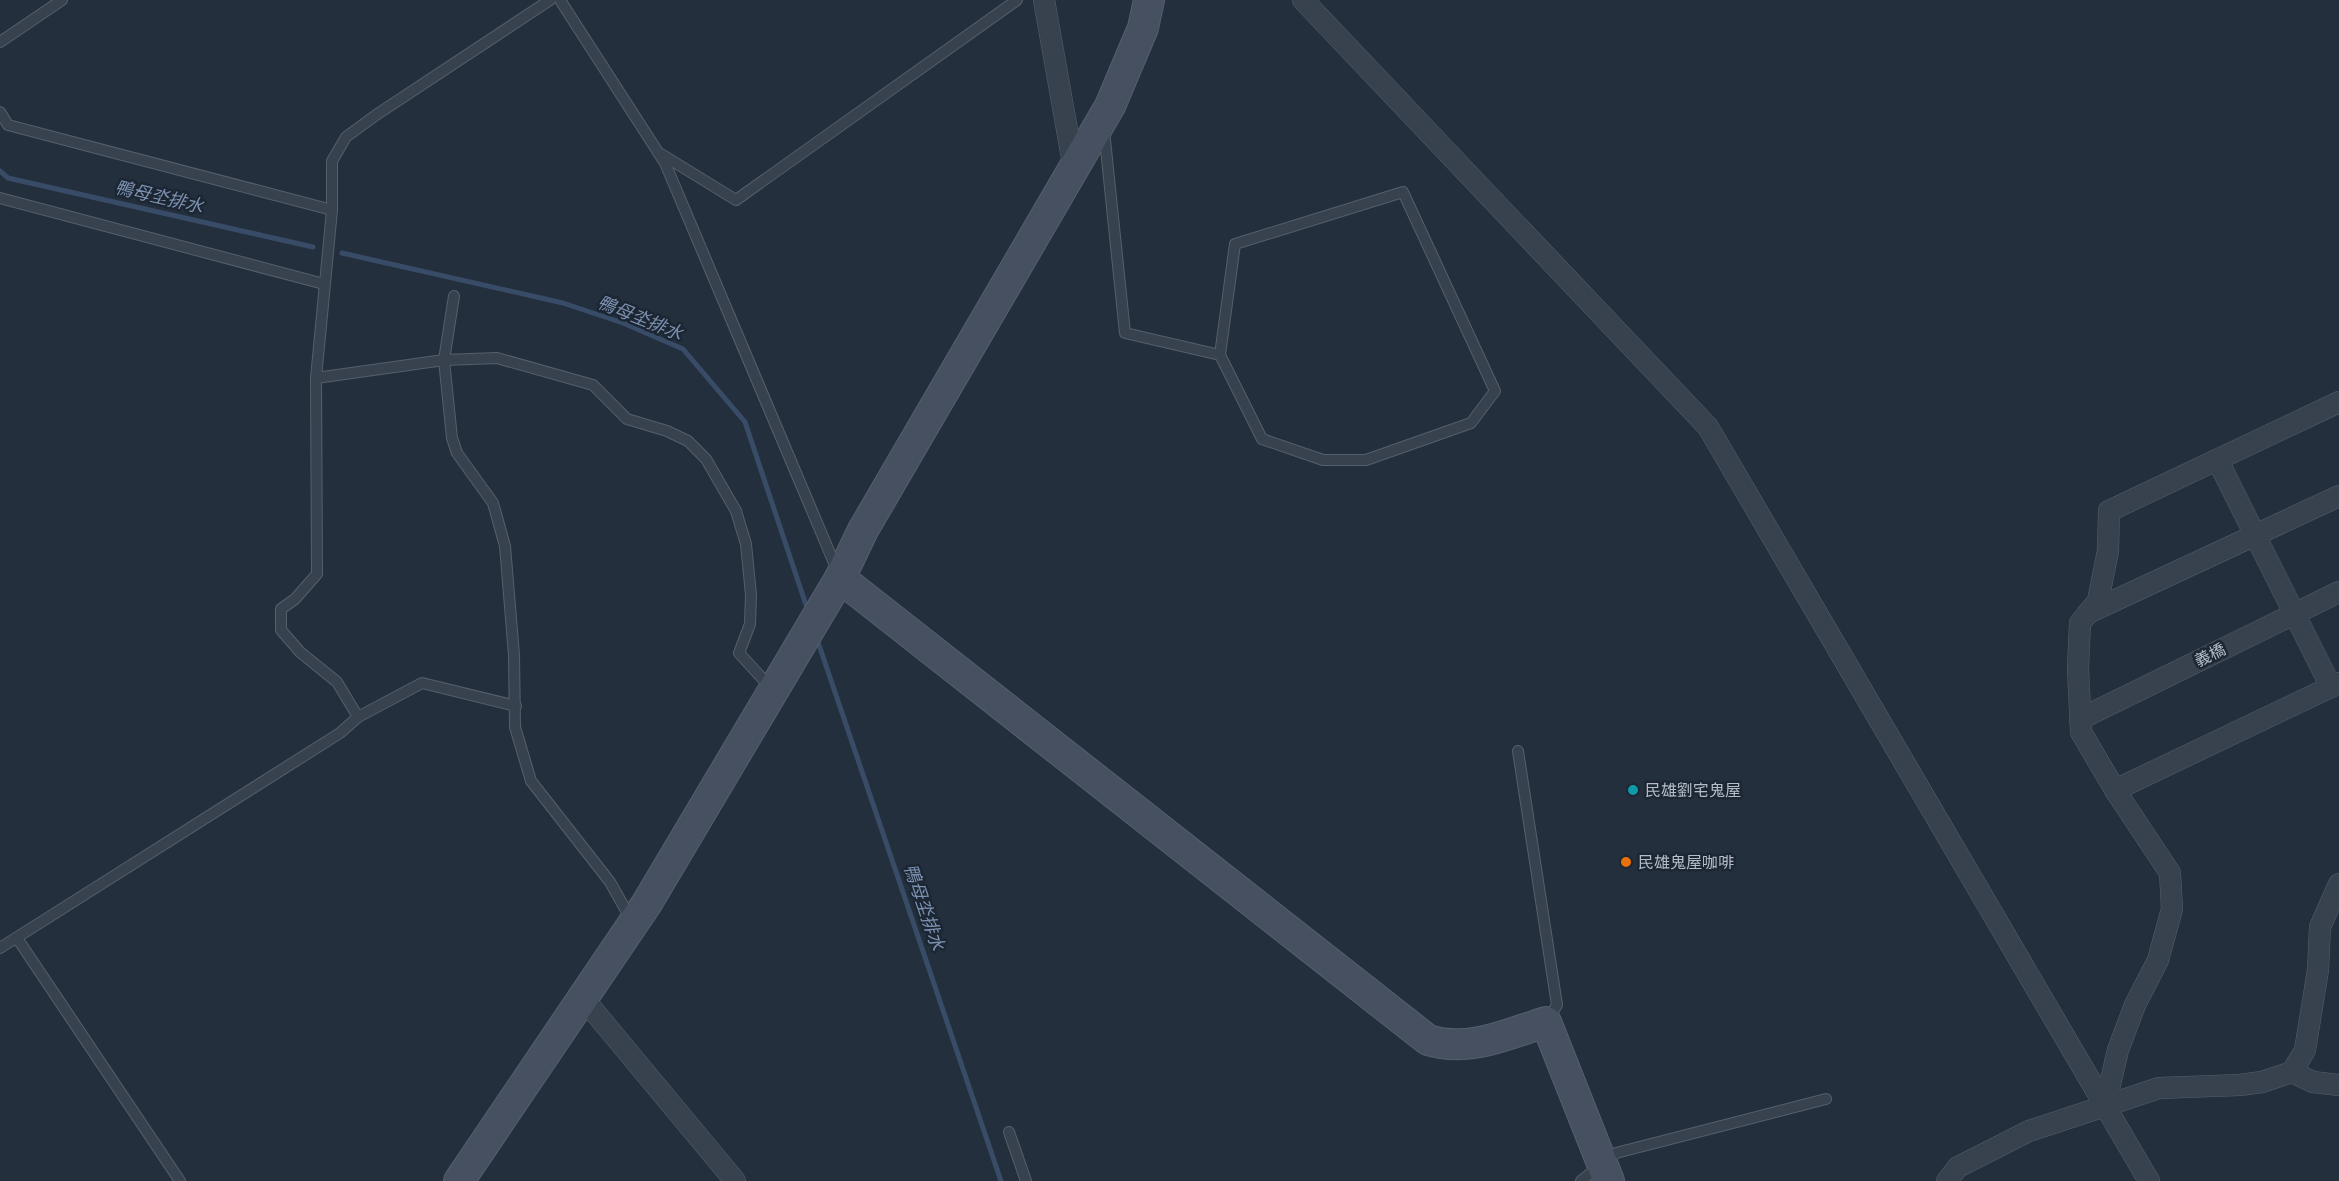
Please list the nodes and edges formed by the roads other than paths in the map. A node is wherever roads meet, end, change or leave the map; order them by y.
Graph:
1 (62, 0) edge
2 (550, 0) edge
3 (560, 0) edge
4 (1017, 0) edge
5 (1044, 0) edge
6 (1149, 0) edge
7 (1303, 0) edge
8 (0, 42) edge
9 (0, 112) edge
10 (1103, 118) junction
11 (659, 152) junction
12 (1074, 169) junction
13 (0, 198) edge
14 (332, 210) junction
15 (324, 284) junction
16 (454, 296) dead end
17 (1220, 355) junction
18 (444, 360) junction
19 (315, 378) junction
20 (2339, 402) edge
21 (2218, 461) junction
22 (2339, 496) edge
23 (2256, 536) junction
24 (840, 578) junction
25 (2339, 591) edge
26 (2088, 613) junction
27 (2294, 613) junction
28 (2335, 685) edge
29 (773, 690) junction
30 (516, 706) junction
31 (358, 717) junction
32 (2080, 719) junction
33 (1518, 751) dead end
34 (2115, 790) junction
35 (2339, 884) edge
36 (634, 924) junction
37 (17, 938) junction
38 (0, 948) edge
39 (583, 998) junction
40 (1546, 1022) junction
41 (2292, 1072) junction
42 (2339, 1085) edge
43 (1826, 1099) dead end
44 (2105, 1106) junction
45 (1009, 1132) dead end
46 (1598, 1176) edge
47 (180, 1181) edge
48 (459, 1181) edge
49 (735, 1181) edge
50 (1026, 1181) edge
51 (1947, 1181) edge
52 (2149, 1181) edge

1 - 8 lane
2 - 14 lane
3 - 11 lane
4 - 11 lane
5 - 12 street
6 - 10 street
7 - 44 street
9 - 14 lane
10 - 12 street
10 - 17 lane
11 - 24 lane
12 - 24 street
13 - 15 lane
14 - 15 lane
15 - 19 lane
16 - 18 lane
17 - 17 lane
18 - 19 lane
18 - 29 lane
18 - 30 lane
19 - 31 lane
20 - 21 street
21 - 23 street
21 - 26 street
22 - 23 street
23 - 26 street
23 - 27 street
24 - 29 street
24 - 40 street
25 - 27 street, 義橋
26 - 32 street
27 - 28 street
27 - 32 street, 義橋
28 - 34 street
29 - 36 street
30 - 31 lane
30 - 36 lane
31 - 37 lane
32 - 34 street
33 - 40 lane
34 - 44 street
35 - 41 street
36 - 39 street
37 - 38 lane
37 - 47 lane
39 - 48 street
39 - 49 street
40 - 46 street
41 - 42 street
41 - 44 street
43 - 46 lane
44 - 51 street
44 - 52 street
45 - 50 lane

